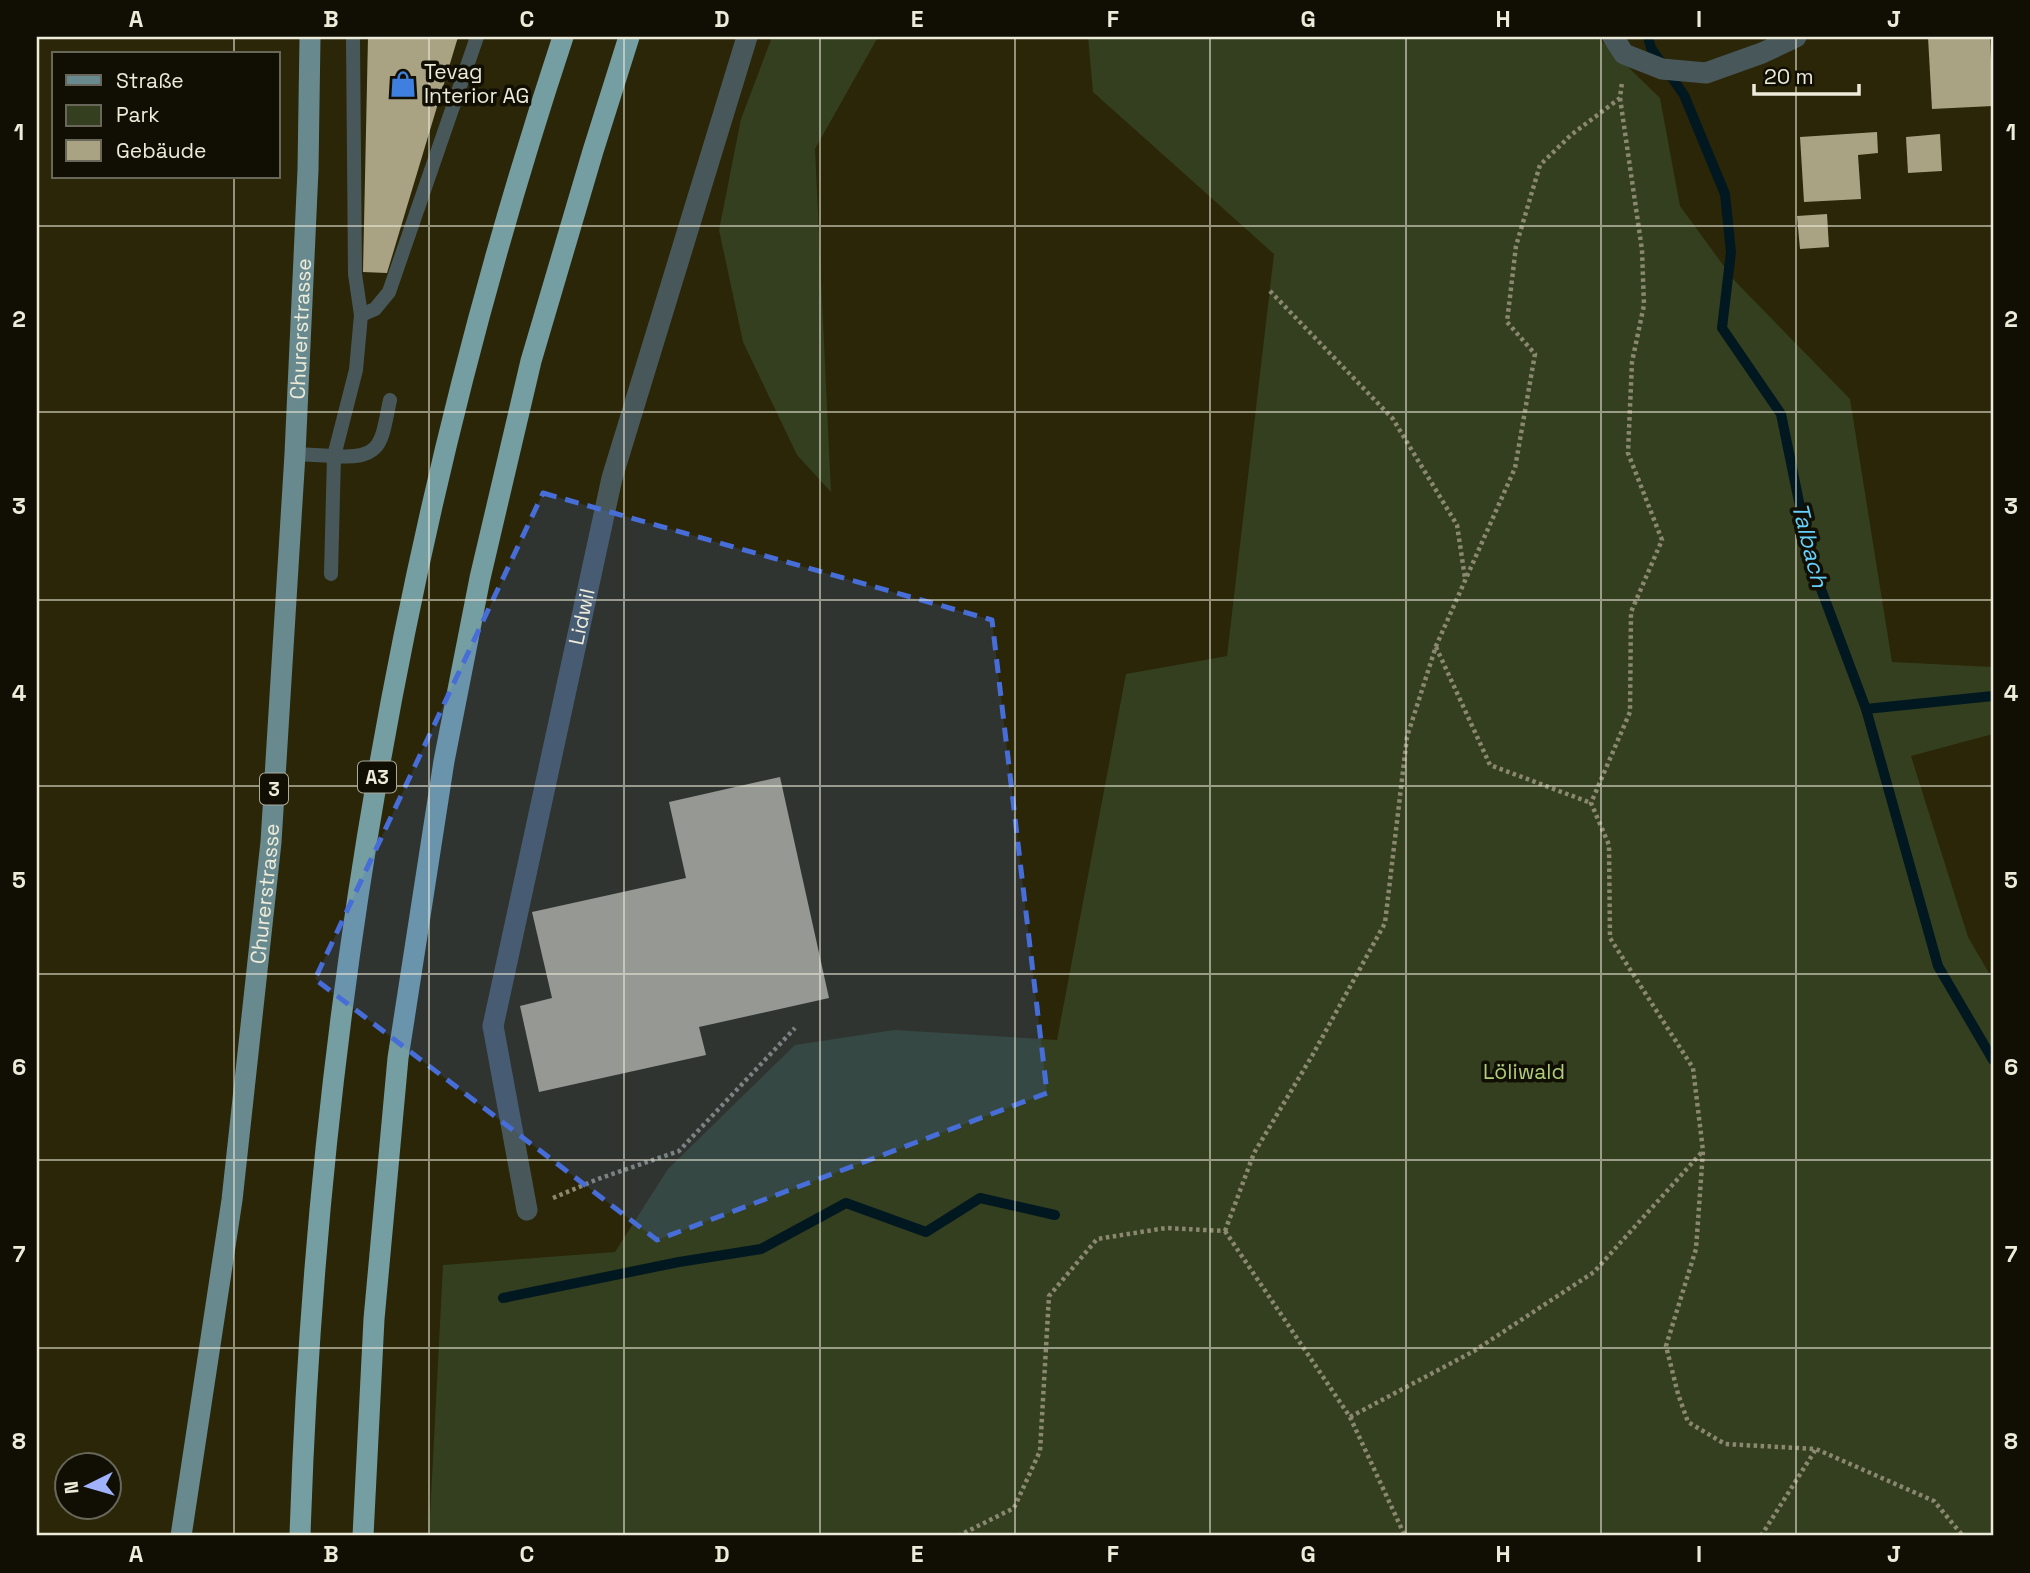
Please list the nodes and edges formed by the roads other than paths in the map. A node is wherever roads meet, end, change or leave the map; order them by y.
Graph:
1 (310, 37) edge
2 (353, 37) edge
3 (477, 37) edge
4 (563, 37) edge
5 (629, 37) edge
6 (747, 37) edge
7 (1796, 37) edge
8 (1618, 46) edge
9 (361, 315) junction
10 (390, 400) dead end
11 (295, 454) junction
12 (334, 456) junction
13 (331, 574) dead end
14 (527, 1209) road end
15 (181, 1536) edge
16 (300, 1536) edge
17 (363, 1536) edge

1 - 11 main road, Churerstrasse / 3
2 - 9 lane
3 - 9 lane
4 - 16 highway, A3
5 - 17 highway
6 - 14 street, Lidwil
7 - 8 street
9 - 12 lane
10 - 12 lane
11 - 12 lane
11 - 15 main road, Churerstrasse / 3
12 - 13 lane

